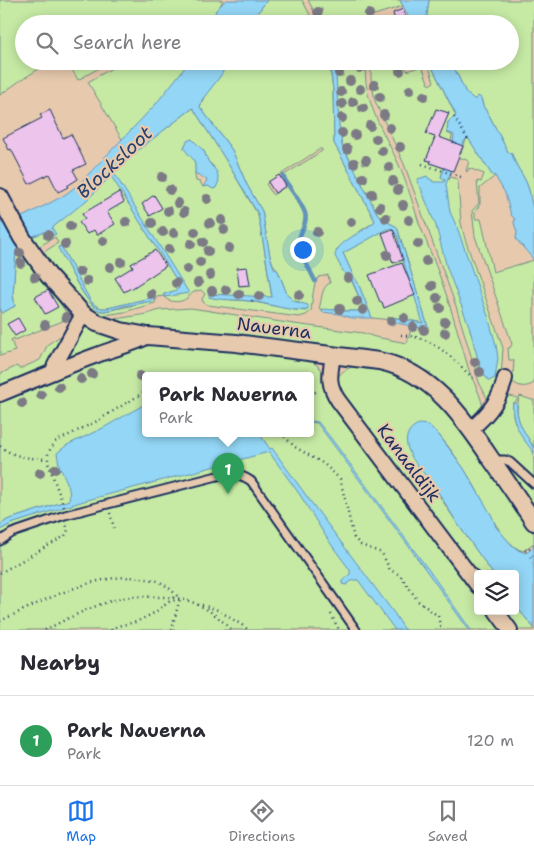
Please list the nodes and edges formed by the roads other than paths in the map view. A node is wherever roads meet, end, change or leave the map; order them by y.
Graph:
1 (0, 197) edge
2 (83, 314) junction
3 (148, 336) junction
4 (333, 355) junction
5 (53, 372) junction
6 (505, 378) dead end
7 (0, 394) edge
8 (471, 429) junction
9 (495, 464) junction
10 (534, 484) edge
11 (534, 522) edge
12 (0, 541) edge
13 (474, 581) edge
14 (499, 615) edge
15 (356, 630) edge
16 (510, 630) edge

1 - 2 street
2 - 3 street
2 - 5 street
3 - 4 street, Nauerna
3 - 5 street, Nauerna
4 - 8 street, Nauerna
4 - 13 street, Kanaaldijk
5 - 7 street, Nauerna
6 - 8 street
8 - 9 street, Nauerna
9 - 10 lane
9 - 11 street, Nauerna
12 - 15 lane
14 - 16 street

